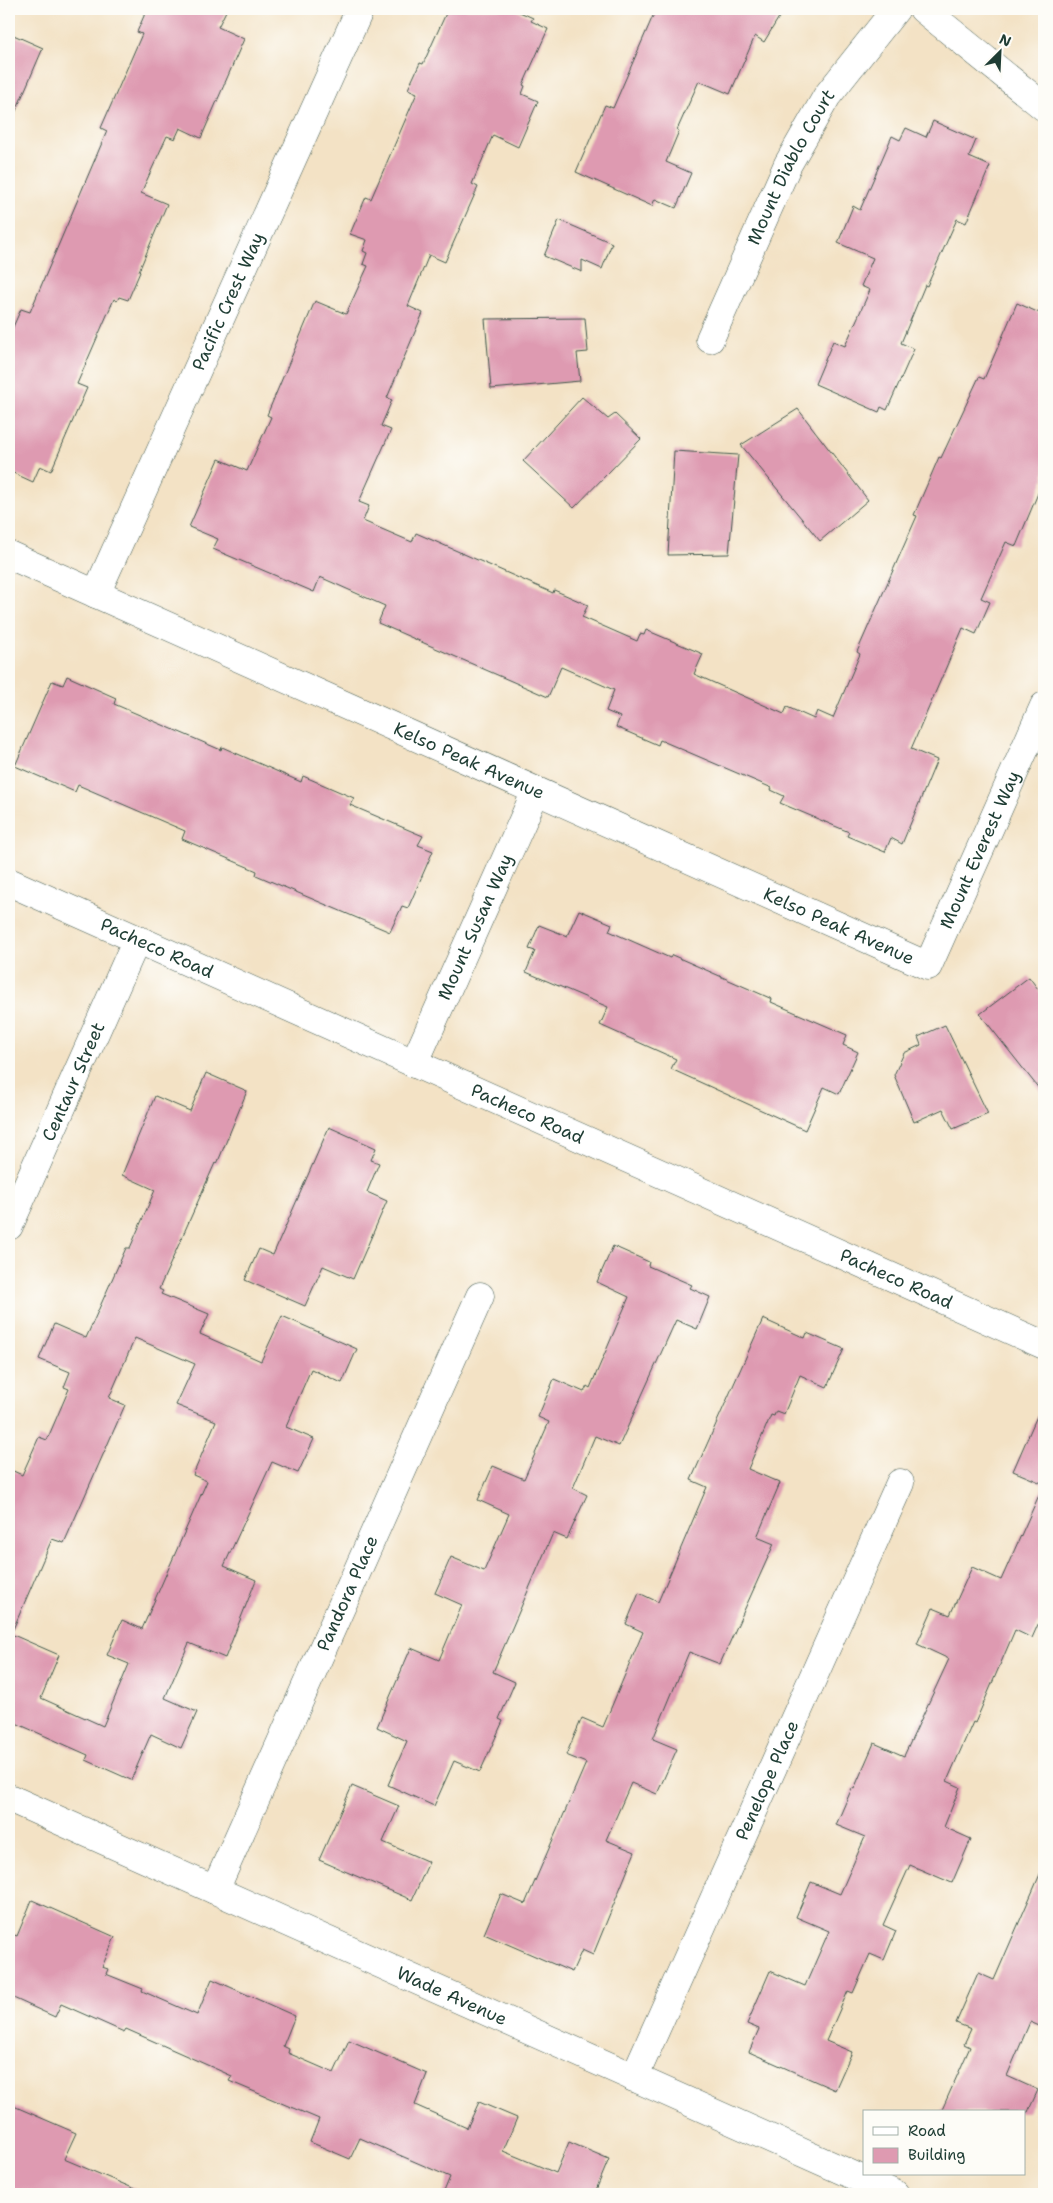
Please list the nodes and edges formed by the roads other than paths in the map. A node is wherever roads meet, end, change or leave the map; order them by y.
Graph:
1 (360, 9) edge
2 (896, 9) edge
3 (923, 9) edge
4 (1044, 107) edge
5 (710, 339) dead end
6 (9, 555) edge
7 (96, 594) junction
8 (1044, 706) edge
9 (536, 791) junction
10 (9, 882) edge
11 (137, 939) junction
12 (928, 966) joint
13 (414, 1064) junction
14 (9, 1226) edge
15 (480, 1296) dead end
16 (1044, 1345) edge
17 (900, 1483) dead end
18 (9, 1798) edge
19 (215, 1890) junction
20 (634, 2078) junction
21 (895, 2194) edge

1 - 7 street, Pacific Crest Way
2 - 5 street, Mount Diablo Court
3 - 4 street
6 - 7 street, Kelso Peak Avenue
7 - 9 street, Kelso Peak Avenue
8 - 12 street, Mount Everest Way
9 - 12 street, Kelso Peak Avenue
9 - 13 street, Mount Susan Way
10 - 11 street, Pacheco Road
11 - 13 street, Pacheco Road
11 - 14 street, Centaur Street
13 - 16 street, Pacheco Road
15 - 19 street, Pandora Place
17 - 20 street, Penelope Place
18 - 19 street, Wade Avenue
19 - 20 street, Wade Avenue
20 - 21 street, Wade Avenue

